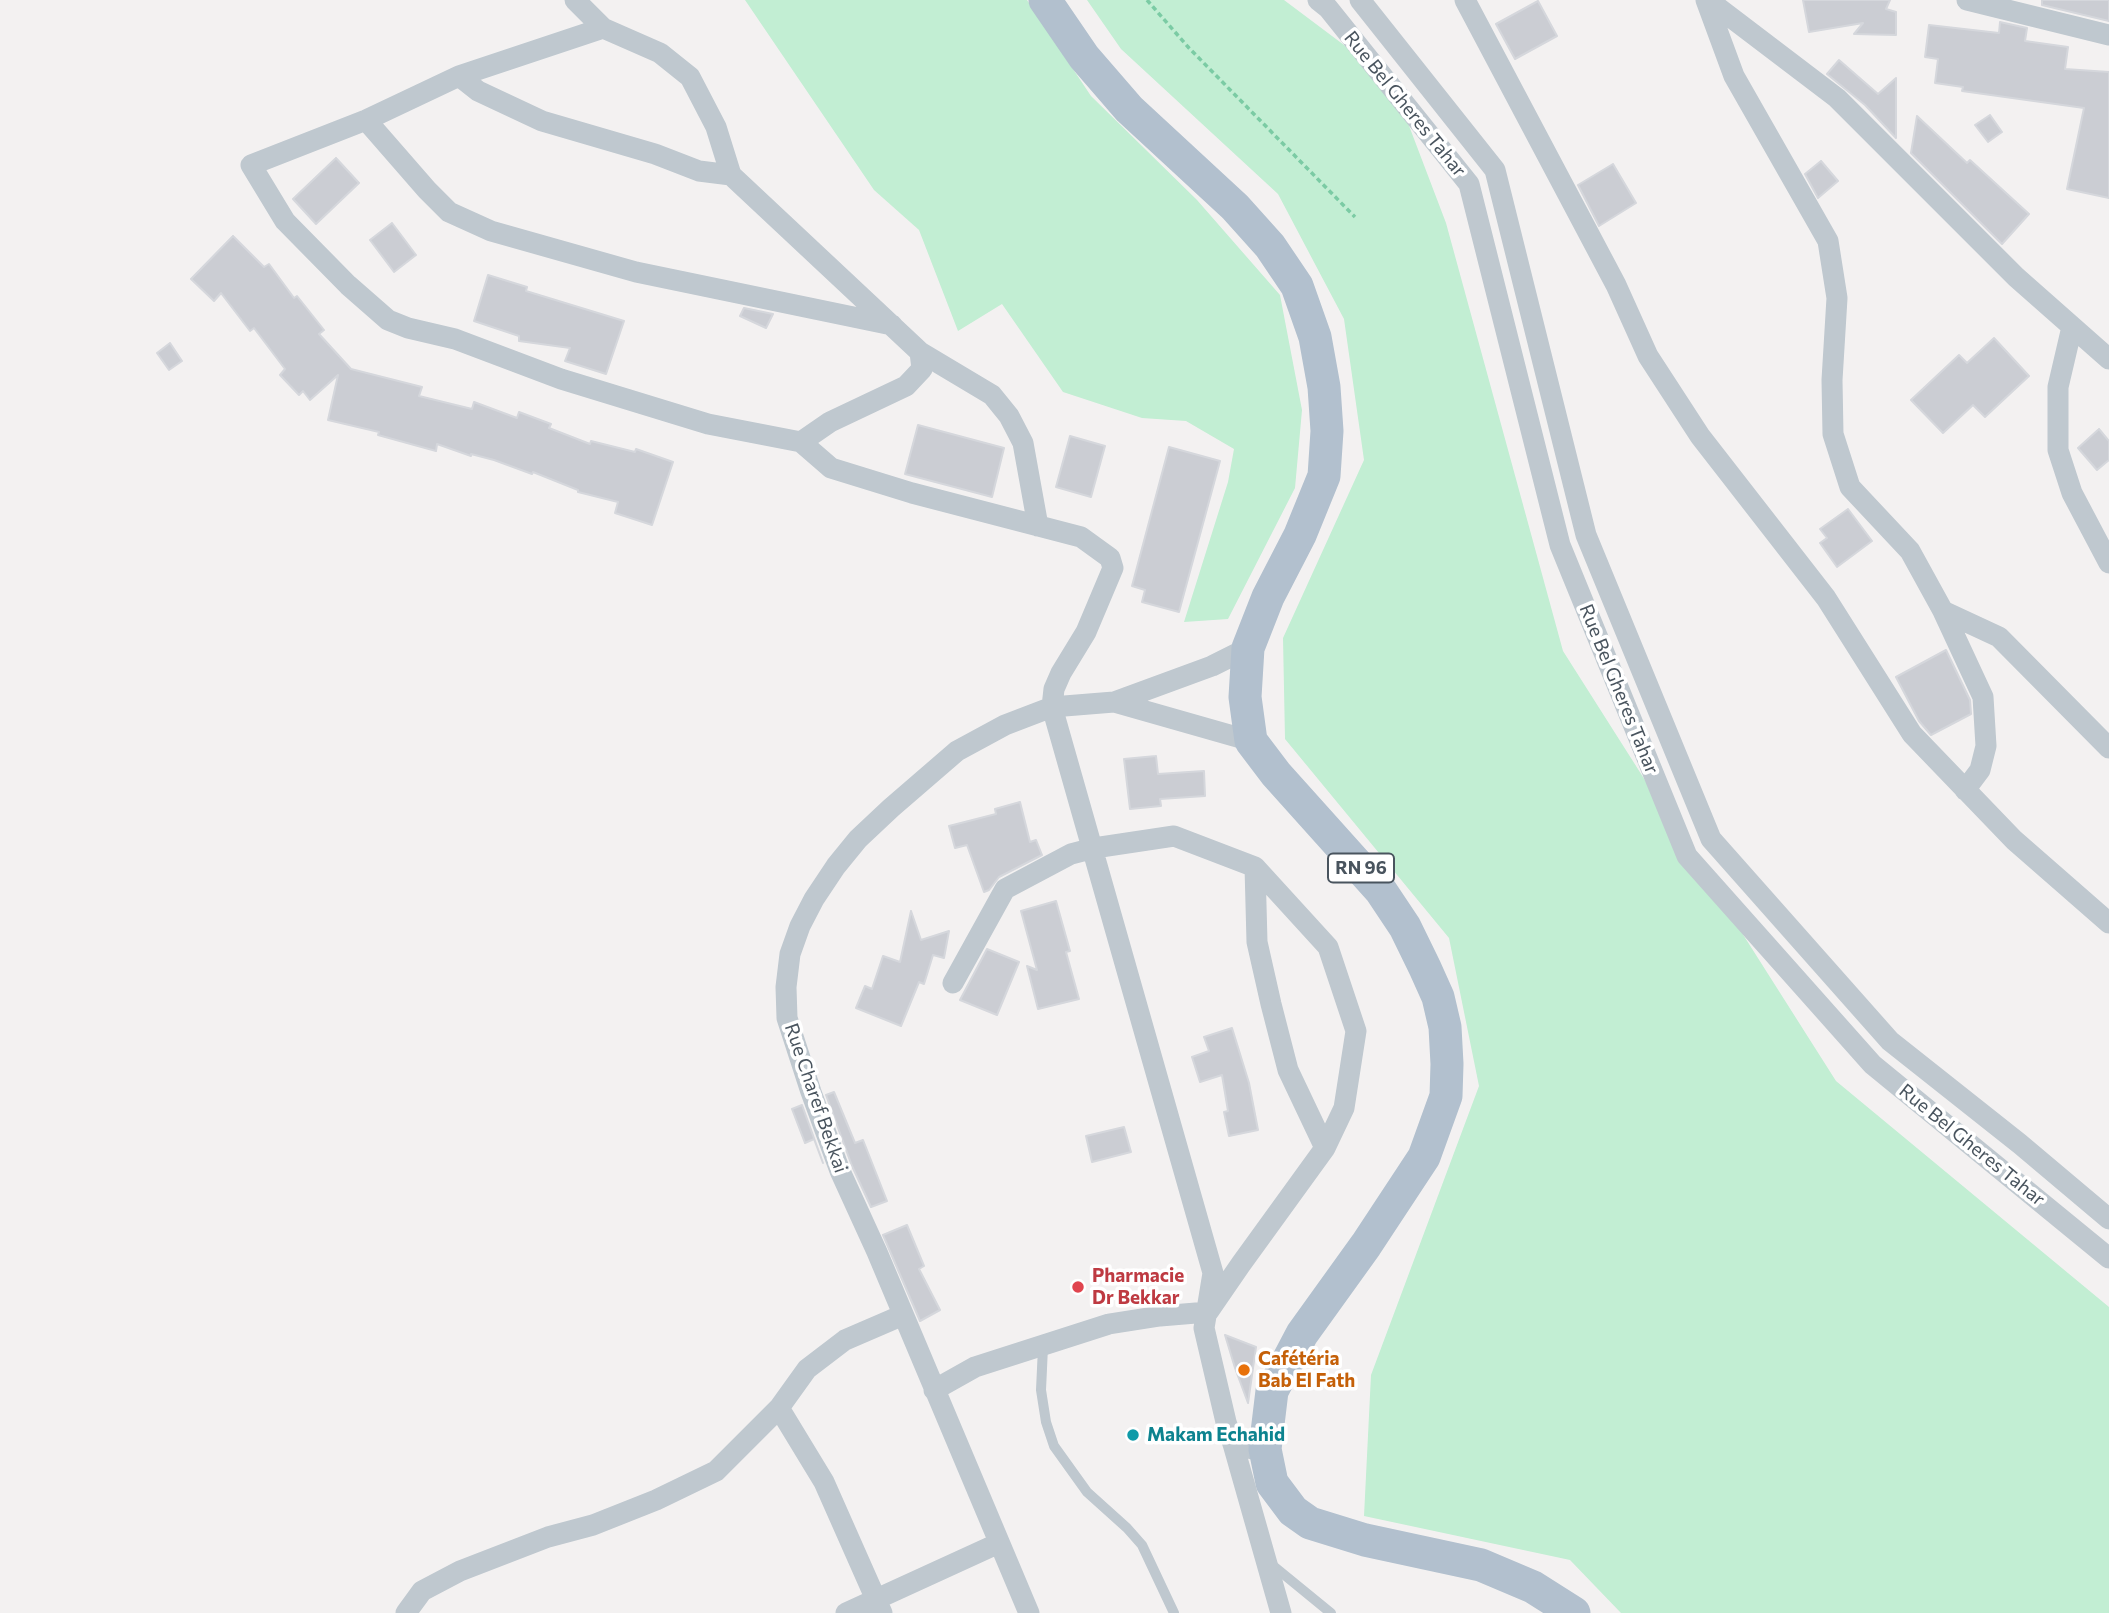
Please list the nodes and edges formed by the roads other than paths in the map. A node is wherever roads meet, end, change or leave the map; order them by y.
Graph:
1 (575, 0) edge
2 (1045, 0) edge
3 (1360, 0) edge
4 (1465, 0) edge
5 (1707, 0) edge
6 (1967, 0) edge
7 (1324, 3) edge
8 (603, 28) junction
9 (2109, 35) edge
10 (459, 76) junction
11 (366, 120) junction
12 (731, 175) junction
13 (893, 326) junction
14 (2072, 327) junction
15 (920, 352) junction
16 (2109, 359) edge
17 (802, 442) junction
18 (1038, 526) junction
19 (2109, 563) edge
20 (1943, 611) junction
21 (1248, 648) junction
22 (1130, 700) junction
23 (1052, 707) junction
24 (1251, 741) junction
25 (2109, 748) edge
26 (1965, 790) junction
27 (1094, 848) junction
28 (1255, 867) junction
29 (2109, 923) edge
30 (953, 983) dead end
31 (1325, 1148) junction
32 (2109, 1219) edge
33 (2109, 1258) edge
34 (1241, 1264) junction
35 (1213, 1273) junction
36 (903, 1315) junction
37 (1201, 1318) junction
38 (1042, 1347) junction
39 (934, 1390) junction
40 (779, 1408) junction
41 (1233, 1444) junction
42 (1265, 1452) junction
43 (1277, 1507) junction
44 (1259, 1535) junction
45 (999, 1543) junction
46 (1267, 1561) junction
47 (879, 1606) edge
48 (406, 1613) edge
49 (846, 1613) edge
50 (1029, 1613) edge
51 (1174, 1613) edge
52 (1281, 1613) edge
53 (1331, 1613) edge
54 (1574, 1613) edge

1 - 8 street
2 - 21 main road, RN 96
3 - 32 street, Rue Bel Gheres Tahar
4 - 26 street
5 - 14 street
5 - 20 street
6 - 9 street
7 - 33 street, Rue Bel Gheres Tahar
8 - 10 street
8 - 12 street
10 - 11 street
10 - 12 street
11 - 13 street
11 - 17 street
12 - 13 street
13 - 15 street
14 - 16 street
14 - 19 street
15 - 17 street
15 - 18 street
17 - 18 street
18 - 23 street
20 - 25 street
20 - 26 street
21 - 22 street
21 - 24 main road, RN 96
22 - 23 street, Rue Charef Bekkai
22 - 24 street, Rue Charef Bekkai
23 - 27 street
23 - 36 street, Rue Charef Bekkai
24 - 42 main road, RN 96
26 - 29 street
27 - 28 street
27 - 30 street
27 - 35 street
28 - 31 street
28 - 31 street
31 - 34 street
34 - 35 street
34 - 37 street
35 - 37 street
36 - 39 street, Rue Charef Bekkai
36 - 40 street
37 - 38 street
37 - 41 street
38 - 39 street
38 - 51 lane
39 - 45 street, Rue Charef Bekkai
40 - 47 street
40 - 48 street
41 - 42 street
41 - 44 street
42 - 43 main road, RN 96
43 - 44 street
43 - 54 main road, RN 96
44 - 46 street
45 - 47 street
45 - 50 street, Rue Charef Bekkai
46 - 52 street
46 - 53 lane
47 - 49 street

